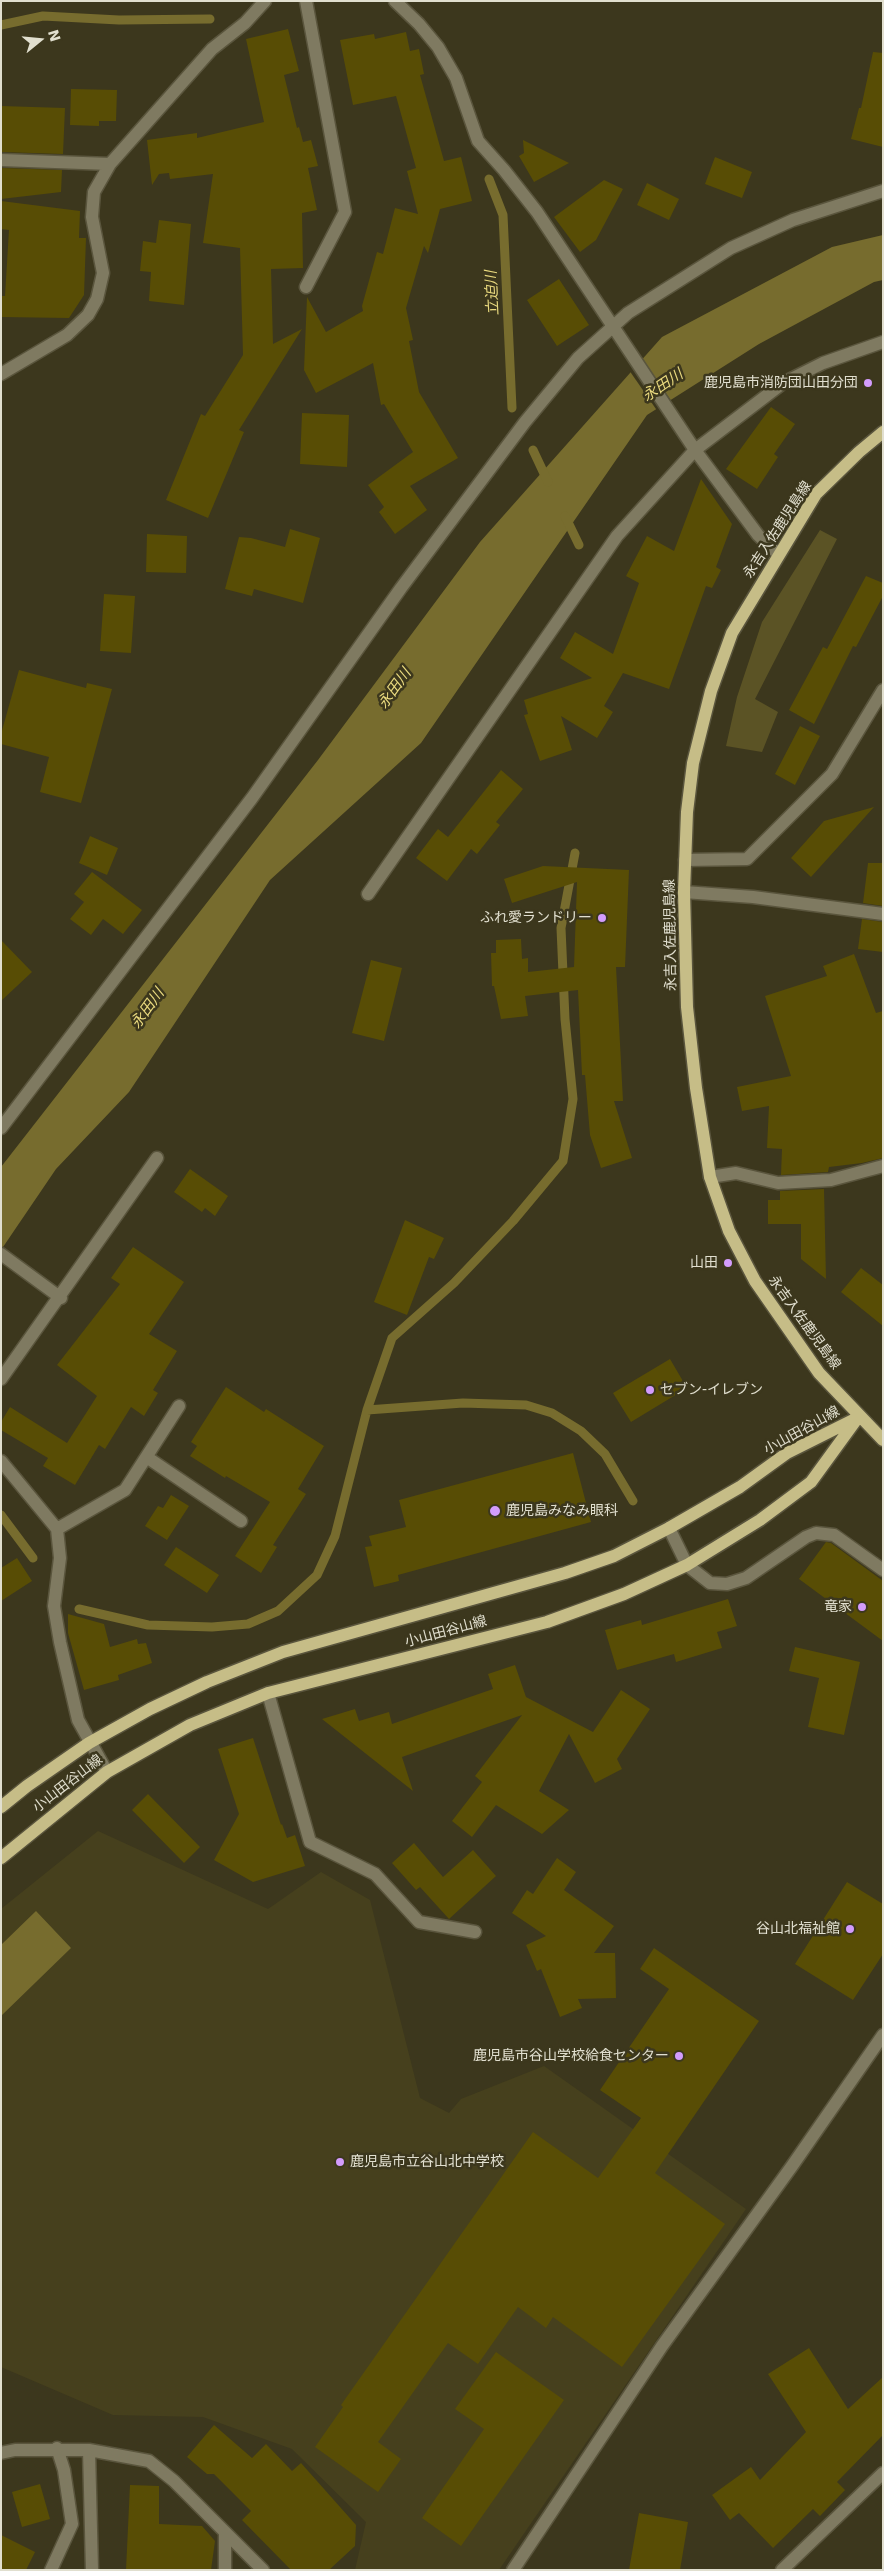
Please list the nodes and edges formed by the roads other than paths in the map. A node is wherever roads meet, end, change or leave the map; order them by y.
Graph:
1 (265, 1) edge
2 (306, 1) edge
3 (395, 1) edge
4 (1, 160) edge
5 (110, 164) junction
6 (883, 191) edge
7 (306, 287) dead end
8 (613, 328) junction
9 (883, 342) edge
10 (1, 374) edge
11 (883, 432) edge
12 (695, 450) junction
13 (778, 554) junction
14 (883, 690) edge
15 (685, 860) junction
16 (684, 892) junction
17 (368, 894) dead end
18 (883, 914) edge
19 (1, 1128) edge
20 (157, 1158) dead end
21 (883, 1166) edge
22 (710, 1177) junction
23 (1, 1254) edge
24 (61, 1298) junction
25 (1, 1379) edge
26 (179, 1406) dead end
27 (859, 1416) junction
28 (883, 1440) edge
29 (148, 1458) junction
30 (1, 1461) edge
31 (241, 1521) dead end
32 (669, 1528) junction
33 (57, 1529) junction
34 (686, 1565) junction
35 (883, 1570) edge
36 (268, 1693) junction
37 (89, 1743) junction
38 (106, 1772) junction
39 (1, 1807) edge
40 (1, 1858) edge
41 (475, 1932) dead end
42 (883, 2035) edge
43 (57, 2448) junction
44 (89, 2450) junction
45 (1, 2453) edge
46 (883, 2473) edge
47 (225, 2533) junction
48 (51, 2570) edge
49 (92, 2570) edge
50 (225, 2570) edge
51 (264, 2570) edge
52 (513, 2570) edge
53 (782, 2570) edge

1 - 5 street
2 - 7 street
3 - 8 street
4 - 5 street
5 - 10 street
6 - 8 street
8 - 12 street
8 - 19 street
9 - 12 street
11 - 13 main road, 永吉入佐鹿児島線
12 - 13 street
12 - 17 street
13 - 15 main road, 永吉入佐鹿児島線
14 - 15 street
15 - 16 main road, 永吉入佐鹿児島線
16 - 18 street
16 - 22 main road, 永吉入佐鹿児島線
20 - 24 street
21 - 22 street
22 - 27 main road, 永吉入佐鹿児島線
23 - 24 street
24 - 25 street
26 - 29 street
27 - 28 main road, 永吉入佐鹿児島線
27 - 32 main road, 小山田谷山線
27 - 34 main road, 小山田谷山線
29 - 31 street
29 - 33 street
30 - 33 street
32 - 34 street
32 - 37 main road, 小山田谷山線
33 - 37 street
34 - 35 street
34 - 36 main road, 小山田谷山線
36 - 38 main road, 小山田谷山線
36 - 41 street
37 - 38 street
37 - 39 main road, 小山田谷山線
38 - 40 main road, 小山田谷山線
42 - 52 street
43 - 44 street
43 - 45 street
43 - 48 street
44 - 47 street
44 - 49 street
46 - 53 street
47 - 50 street
47 - 51 street

